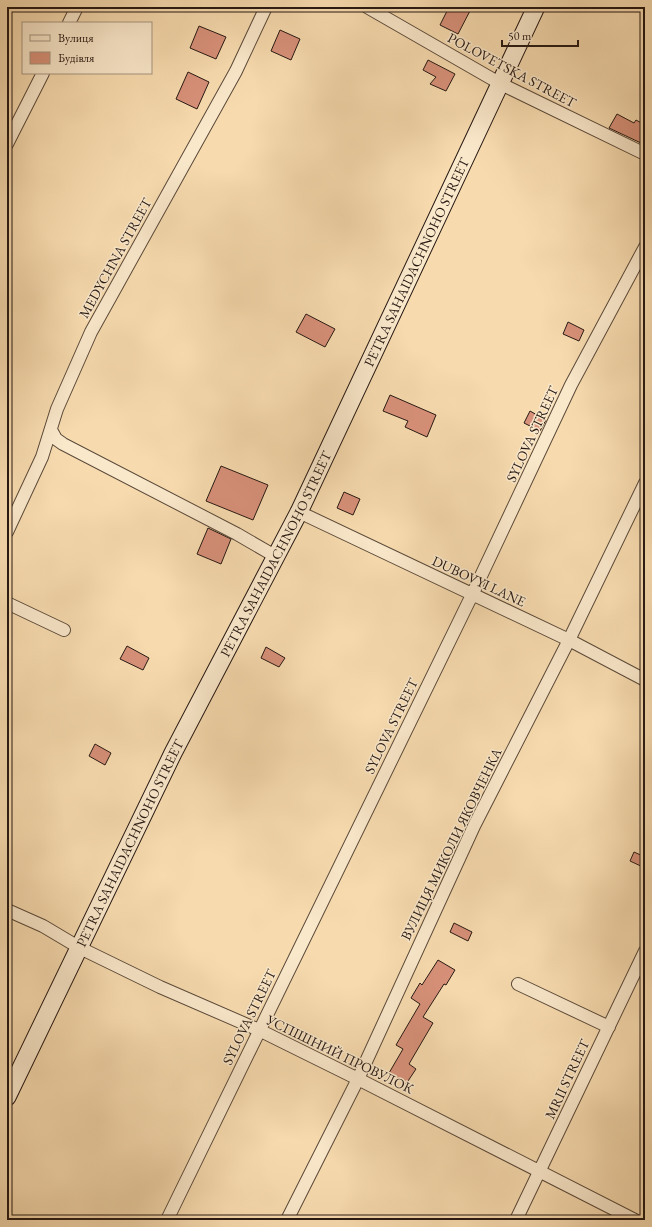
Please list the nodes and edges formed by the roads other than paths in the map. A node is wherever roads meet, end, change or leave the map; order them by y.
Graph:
1 (77, 7) edge
2 (266, 7) edge
3 (368, 7) edge
4 (536, 7) edge
5 (70, 22) edge
6 (43, 74) edge
7 (501, 84) junction
8 (7, 144) edge
9 (645, 154) edge
10 (645, 247) edge
11 (51, 430) junction
12 (645, 483) edge
13 (299, 512) junction
14 (7, 532) edge
15 (276, 556) junction
16 (472, 595) junction
17 (7, 603) edge
18 (64, 630) dead end
19 (569, 640) junction
20 (645, 680) edge
21 (7, 910) edge
22 (80, 948) junction
23 (645, 951) edge
24 (518, 984) dead end
25 (609, 1027) junction
26 (259, 1030) junction
27 (358, 1079) junction
28 (7, 1097) edge
29 (540, 1171) junction
30 (167, 1220) edge
31 (287, 1220) edge
32 (516, 1220) edge
33 (635, 1220) edge

1 - 5 street
2 - 11 street, MEDYCHNA STREET
3 - 7 street, POLOVETSKA STREET
4 - 7 street, PETRA SAHAIDACHNOHO STREET
6 - 8 street
7 - 9 street, POLOVETSKA STREET
7 - 13 street, PETRA SAHAIDACHNOHO STREET
10 - 16 street, SYLOVA STREET
11 - 14 street, MEDYCHNA STREET
11 - 15 street
12 - 19 street, ВУЛИЦЯ МИКОЛИ ЯКОВЧЕНКА
13 - 15 street, PETRA SAHAIDACHNOHO STREET
13 - 16 street, DUBOVYI LANE
15 - 22 street, PETRA SAHAIDACHNOHO STREET
16 - 19 street, DUBOVYI LANE
16 - 26 street, SYLOVA STREET
17 - 18 street
19 - 20 street, DUBOVYI LANE
19 - 27 street, ВУЛИЦЯ МИКОЛИ ЯКОВЧЕНКА
21 - 22 street, УСПІШНИЙ ПРОВУЛОК
22 - 26 street, УСПІШНИЙ ПРОВУЛОК
22 - 28 street, PETRA SAHAIDACHNOHO STREET
23 - 25 street, MRII STREET
24 - 25 street
25 - 29 street, MRII STREET
26 - 27 street, УСПІШНИЙ ПРОВУЛОК
26 - 30 street, SYLOVA STREET
27 - 29 street, УСПІШНИЙ ПРОВУЛОК
27 - 31 street, ВУЛИЦЯ МИКОЛИ ЯКОВЧЕНКА
29 - 32 street, MRII STREET
29 - 33 street, УСПІШНИЙ ПРОВУЛОК

